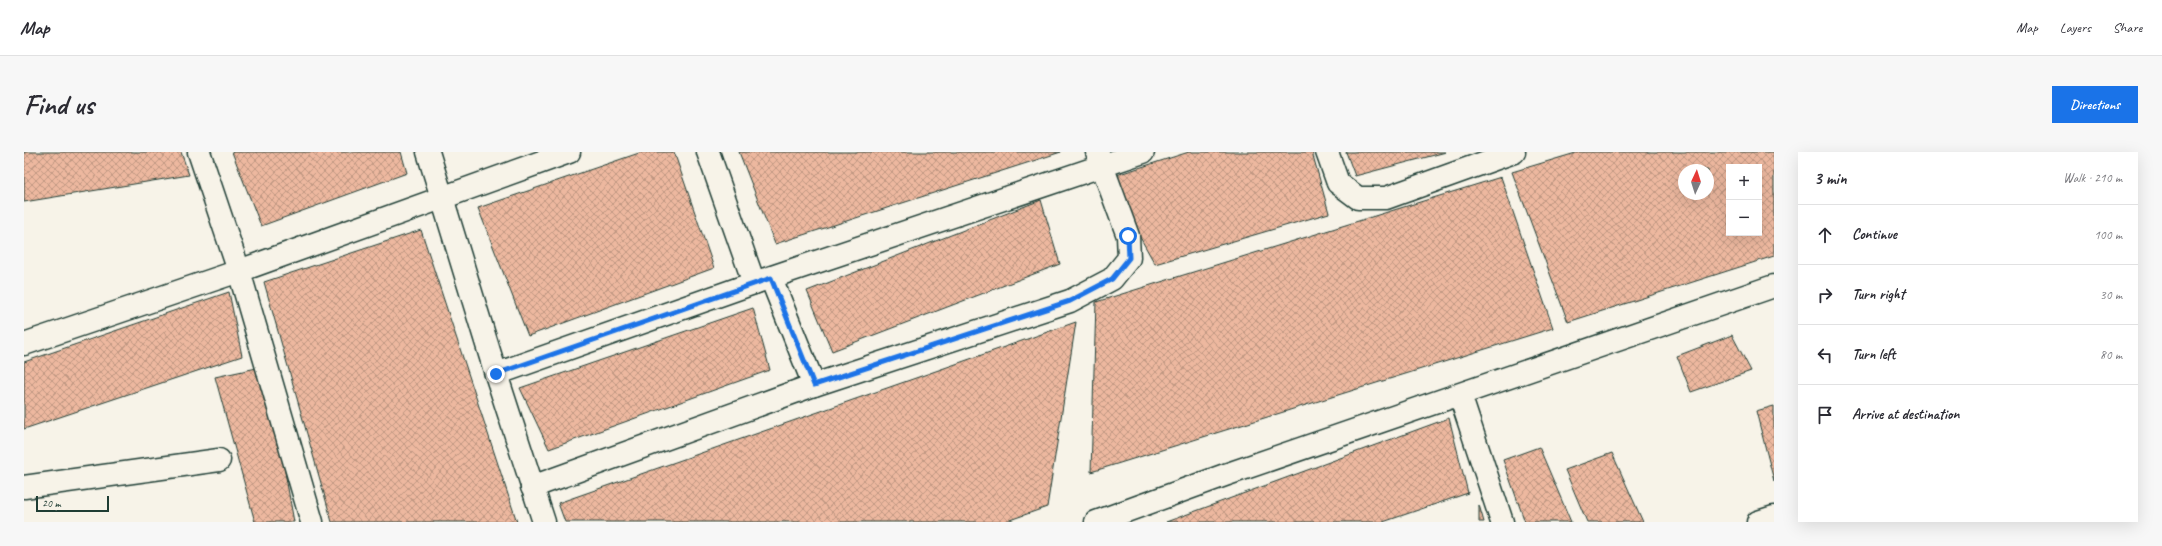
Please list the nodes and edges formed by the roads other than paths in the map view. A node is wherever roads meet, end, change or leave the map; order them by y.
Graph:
1 (199, 152) edge
2 (428, 152) edge
3 (569, 152) edge
4 (708, 152) edge
5 (1143, 152) edge
6 (1327, 152) edge
7 (1514, 152) edge
8 (1100, 159) edge
9 (442, 196) junction
10 (238, 271) junction
11 (762, 281) junction
12 (1774, 286) edge
13 (24, 344) edge
14 (496, 374) junction
15 (814, 385) junction
16 (1460, 395) junction
17 (219, 460) dead end
18 (24, 487) edge
19 (532, 487) junction
20 (1774, 517) edge
21 (312, 522) edge
22 (544, 522) edge
23 (1096, 522) edge
24 (1502, 522) edge
25 (1758, 522) edge

1 - 10 street
2 - 9 street
3 - 9 street
4 - 11 street
5 - 8 street
6 - 7 street
8 - 11 street
8 - 15 street
9 - 10 street
9 - 14 street
10 - 13 street
10 - 21 street
11 - 14 street
11 - 15 street
12 - 16 street
14 - 19 street
15 - 19 street
16 - 23 street
16 - 24 street
17 - 18 street
19 - 22 street
20 - 25 street

